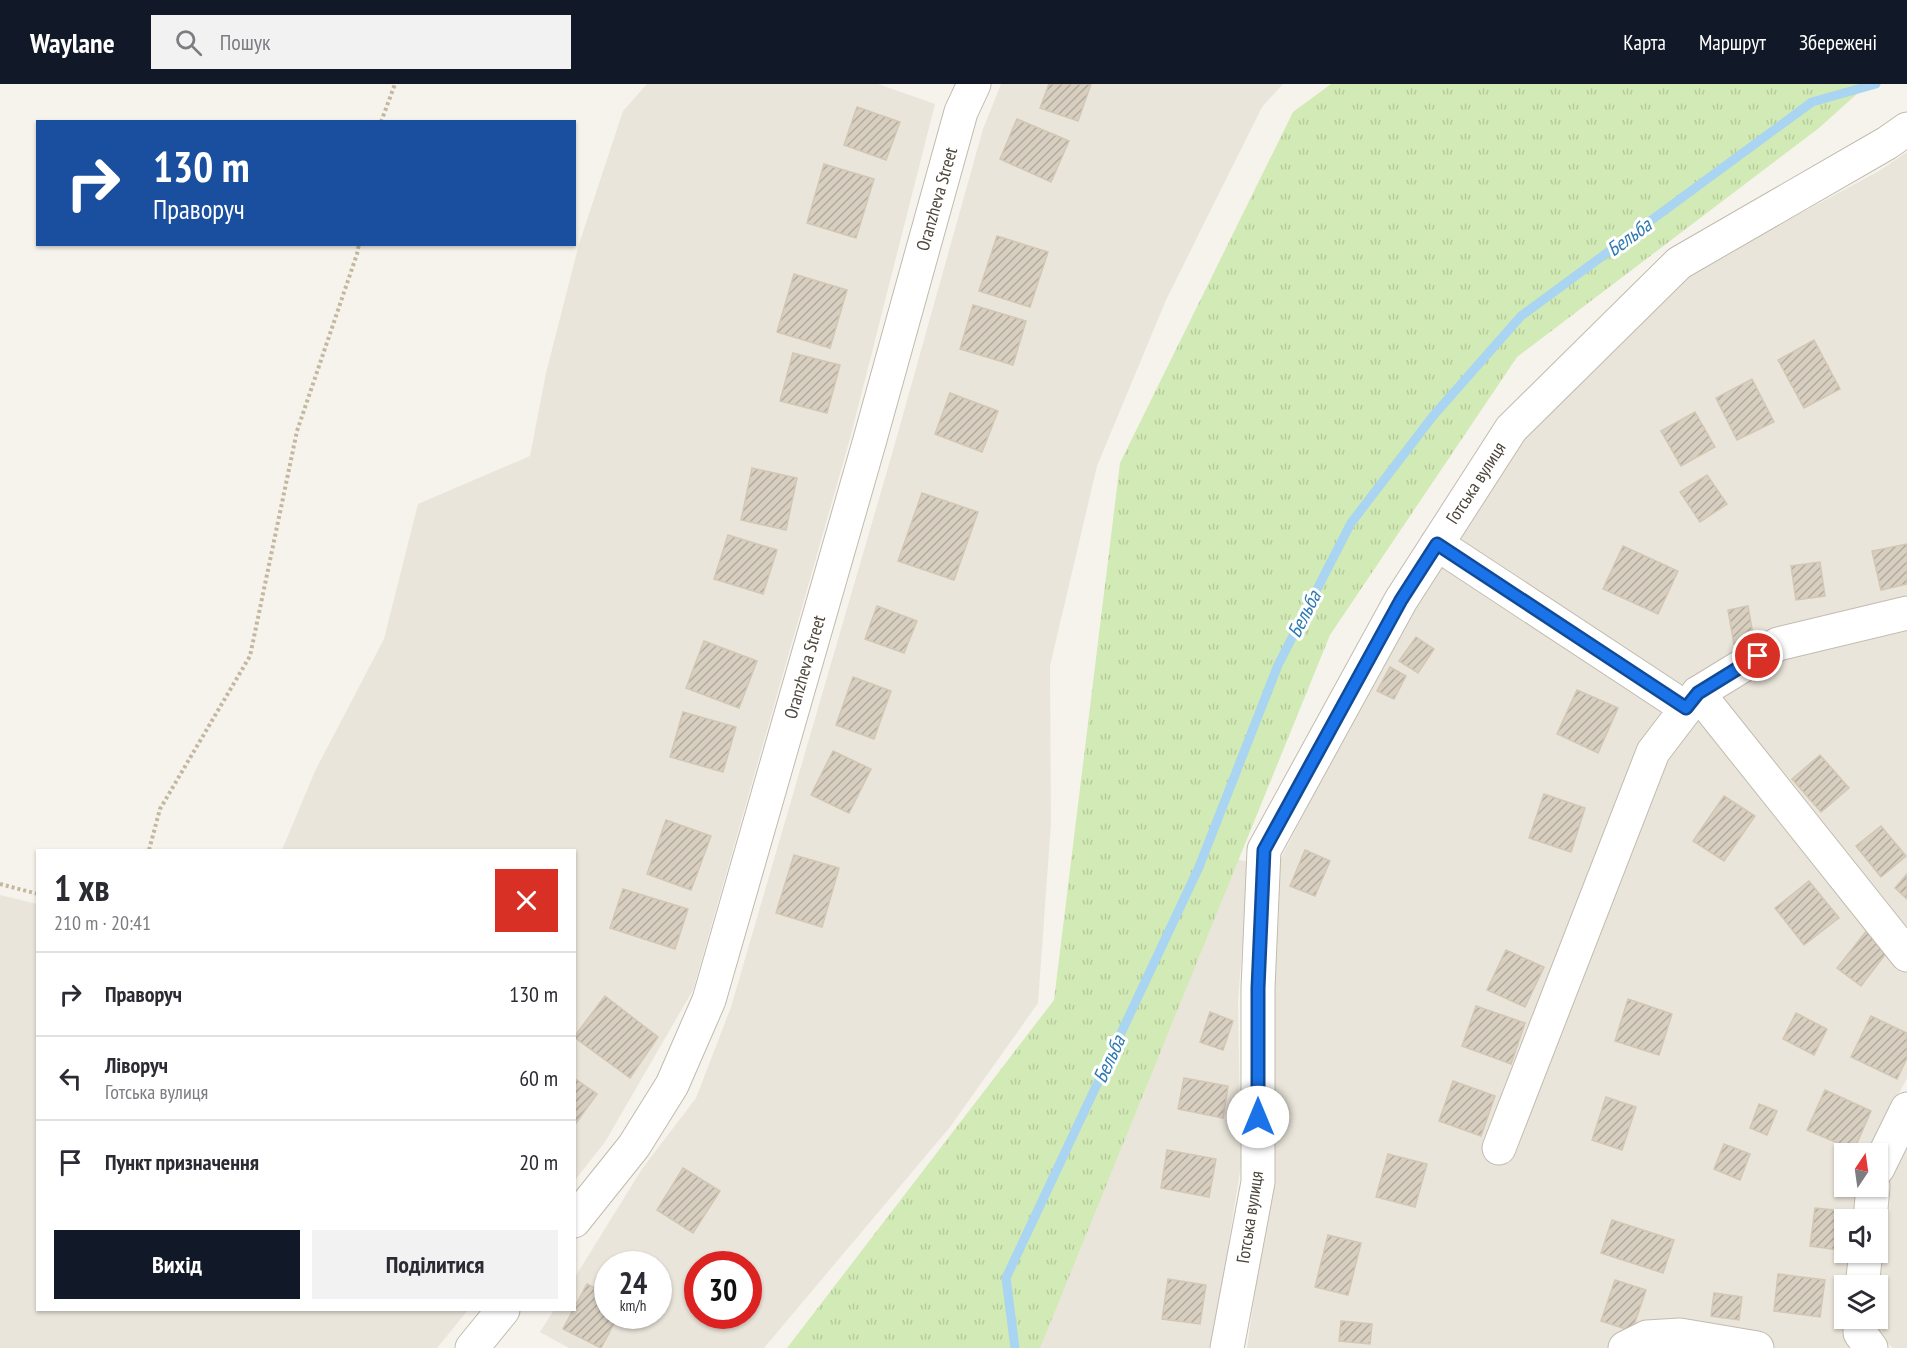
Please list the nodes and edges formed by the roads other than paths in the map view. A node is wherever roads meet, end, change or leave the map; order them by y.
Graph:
1 (974, 84) edge
2 (1907, 129) edge
3 (1437, 544) junction
4 (1907, 613) edge
5 (1692, 701) junction
6 (1907, 955) edge
7 (1907, 1109) edge
8 (1500, 1148) dead end
9 (1888, 1148) edge
10 (576, 1218) edge
11 (502, 1311) edge
12 (1860, 1329) edge
13 (472, 1348) edge
14 (1227, 1348) edge
15 (1625, 1348) edge
16 (1756, 1348) edge
17 (1871, 1348) edge

1 - 10 street, Oranzheva Street
2 - 3 street, Готська вулиця
3 - 5 street
3 - 14 street, Готська вулиця
4 - 5 street
5 - 6 street
5 - 8 street
7 - 9 street
11 - 13 street
12 - 17 street
15 - 16 street

